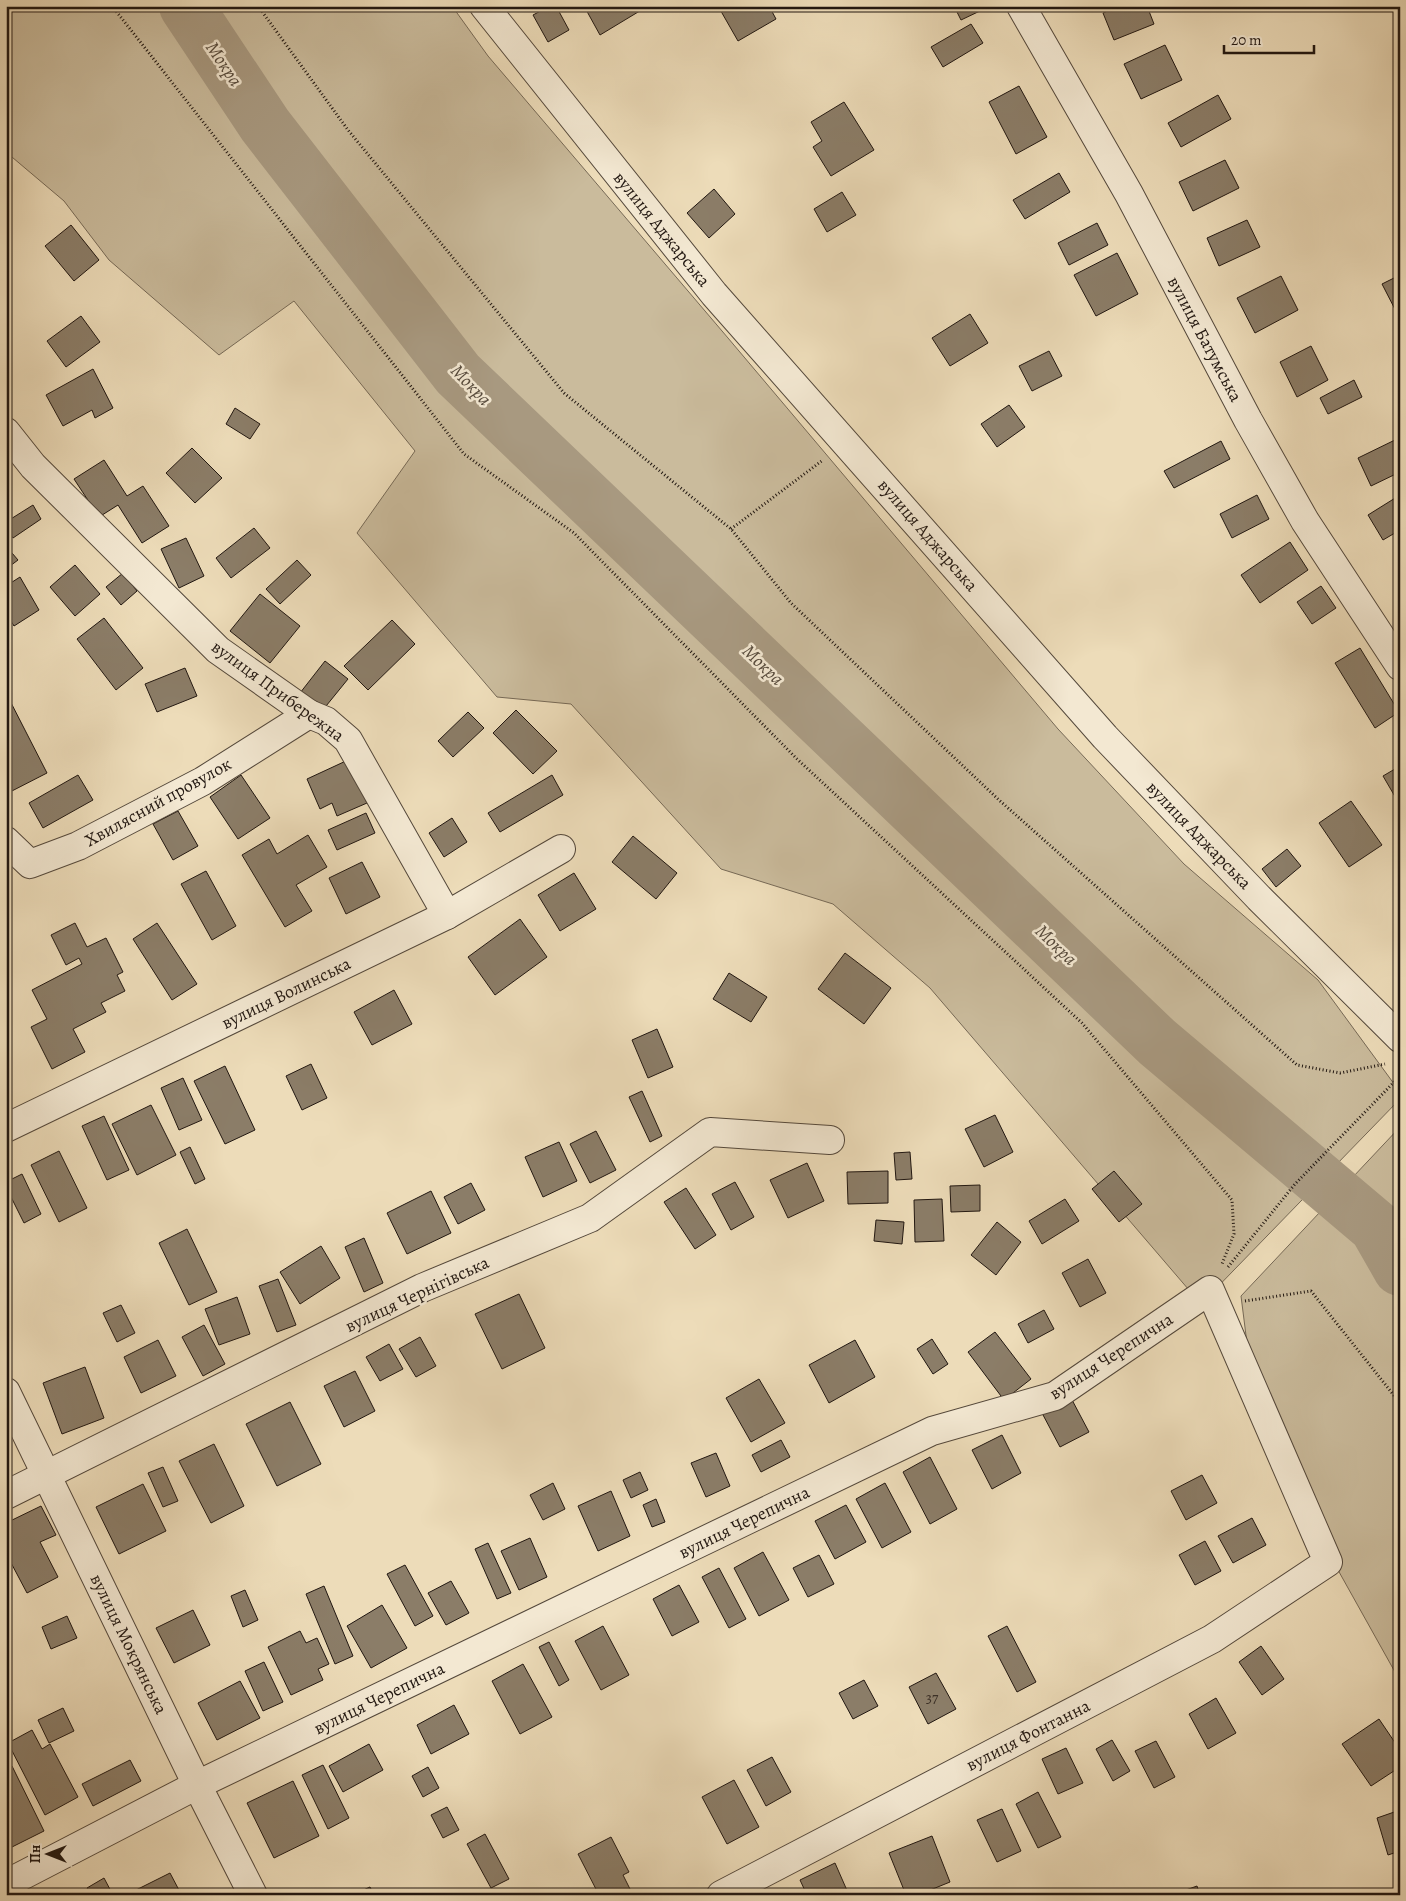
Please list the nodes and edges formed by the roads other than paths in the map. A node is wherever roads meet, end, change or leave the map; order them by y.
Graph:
1 (484, 6) edge
2 (1021, 6) edge
3 (6, 432) edge
4 (1400, 666) edge
5 (309, 714) junction
6 (6, 841) edge
7 (561, 849) dead end
8 (447, 915) junction
9 (1396, 1050) edge
10 (6, 1128) edge
11 (830, 1140) dead end
12 (6, 1392) edge
13 (46, 1475) junction
14 (6, 1495) edge
15 (1328, 1562) joint
16 (197, 1785) junction
17 (6, 1884) edge
18 (254, 1895) edge
19 (721, 1895) edge

1 - 9 street, вулиця Аджарська
2 - 4 street, вулиця Батумська
3 - 5 street, вулиця Прибережна
5 - 6 street, Хвилясний провулок
5 - 8 street, вулиця Прибережна
7 - 8 street, вулиця Волинська
8 - 10 street, вулиця Волинська
11 - 13 street, вулиця Чернігівська
12 - 13 street, вулиця Мокрянська
13 - 14 street, вулиця Чернігівська
13 - 16 street, вулиця Мокрянська
15 - 16 street, вулиця Черепична
15 - 19 street, вулиця Фонтанна
16 - 17 street, вулиця Черепична
16 - 18 street, вулиця Мокрянська

